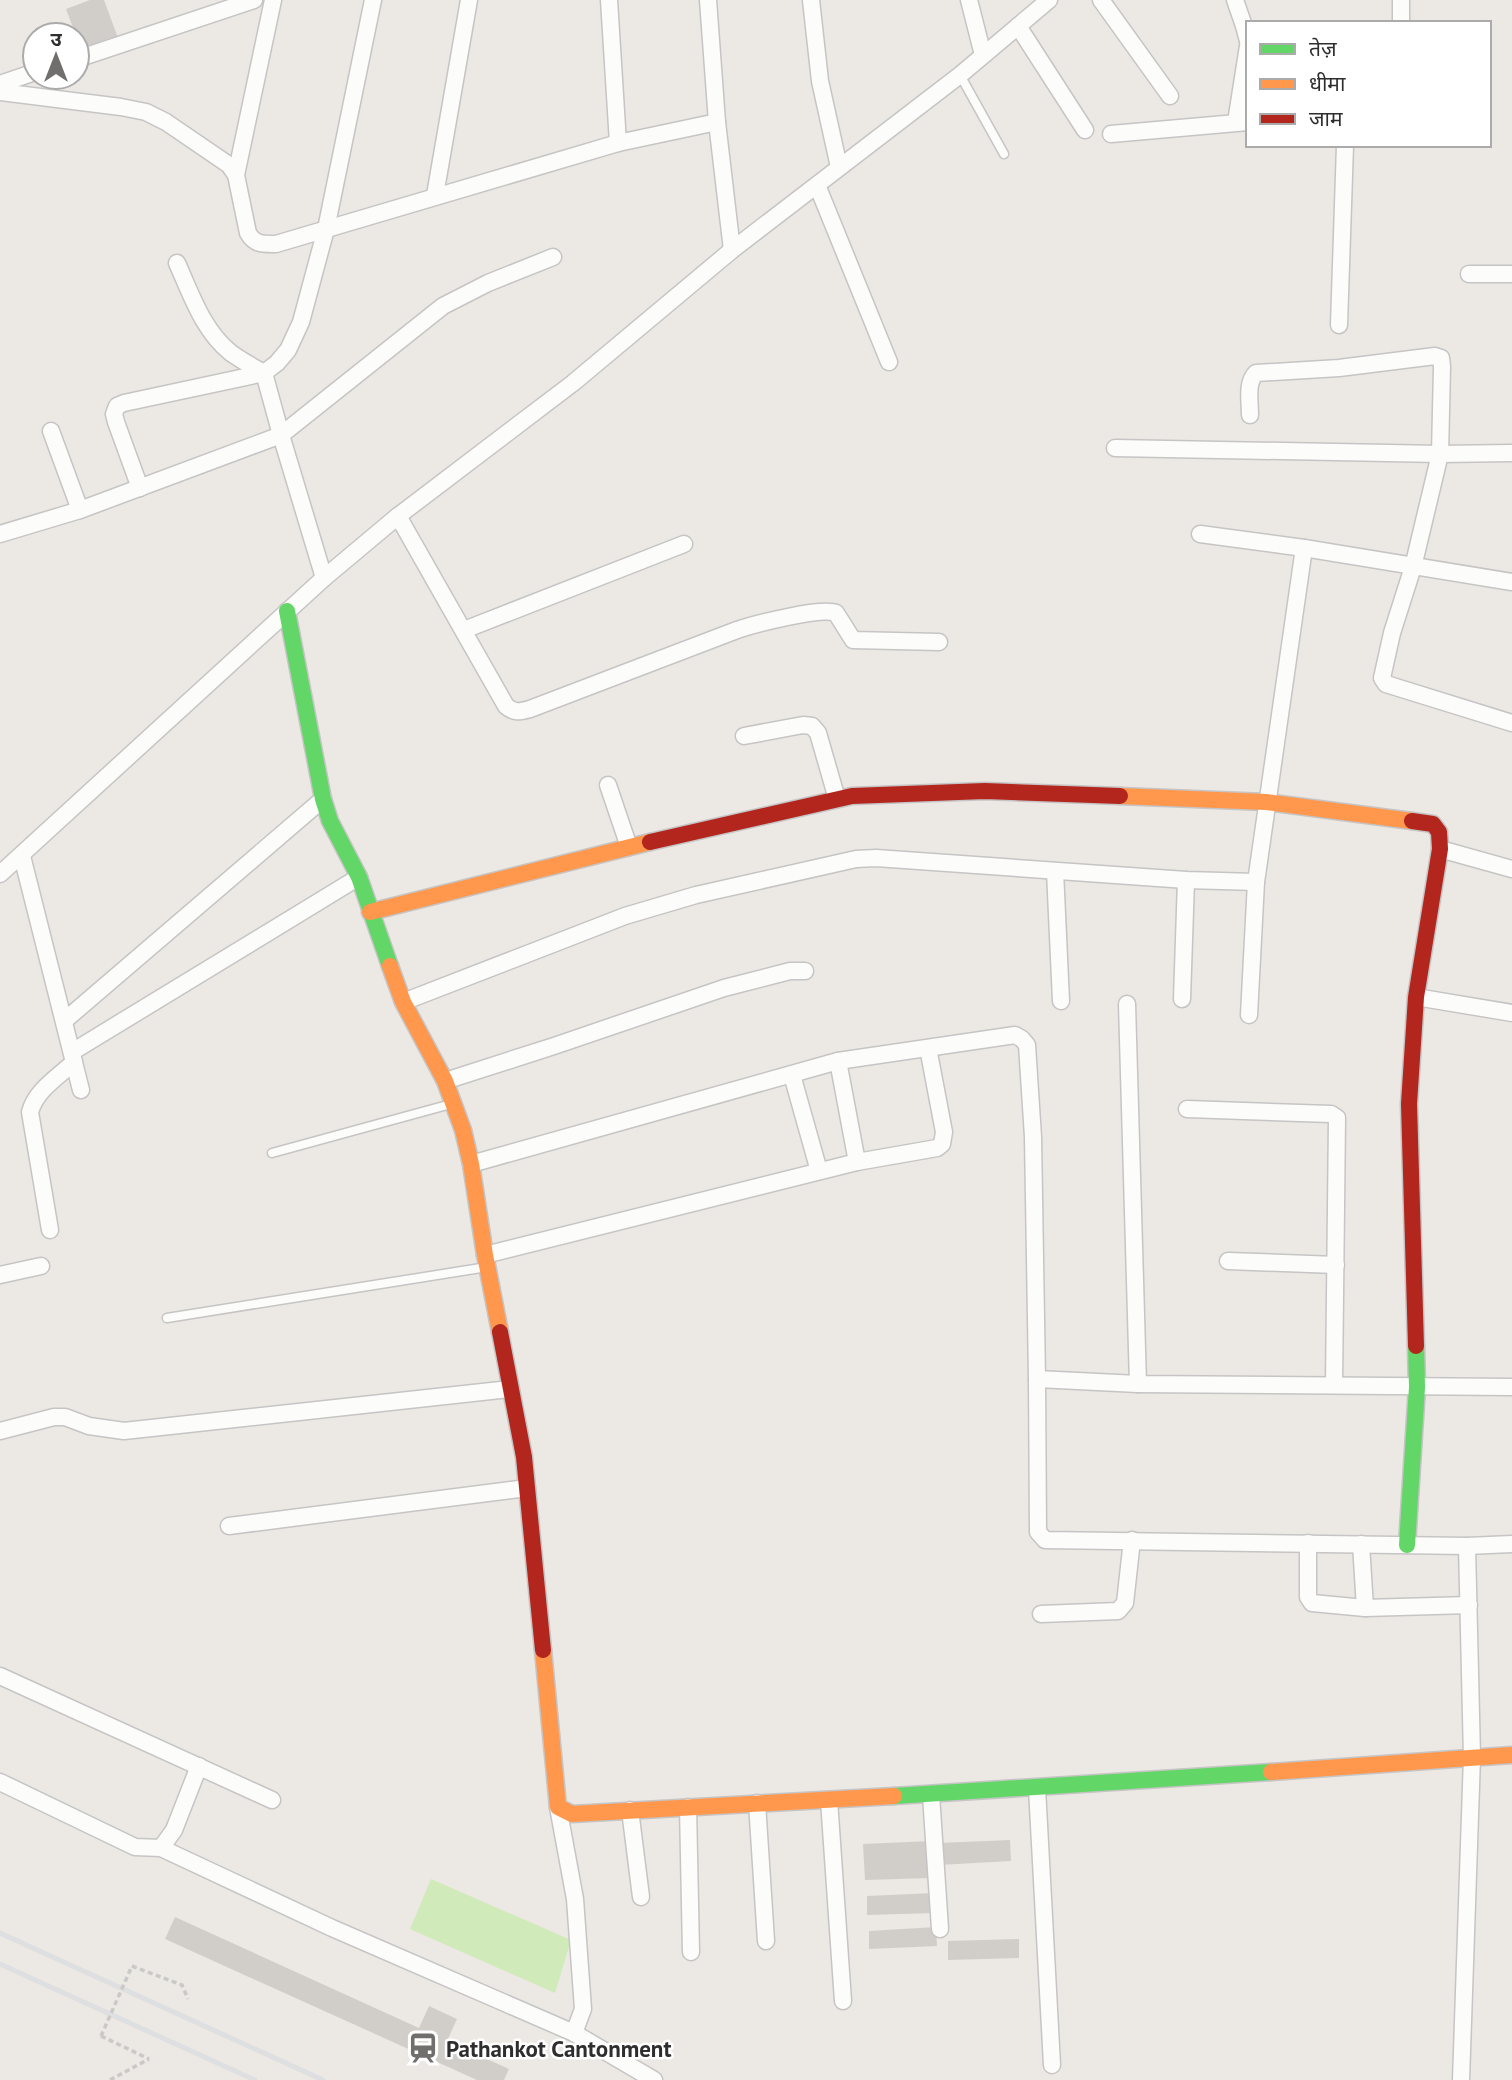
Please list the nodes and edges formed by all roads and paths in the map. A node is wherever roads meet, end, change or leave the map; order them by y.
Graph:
1 (254, 0) edge
2 (273, 0) edge
3 (373, 0) edge
4 (469, 0) edge
5 (609, 0) edge
6 (708, 0) edge
7 (811, 0) edge
8 (970, 0) edge
9 (1049, 0) edge
10 (1101, 0) edge
11 (1235, 0) edge
12 (1401, 0) edge
13 (1401, 21) edge
14 (1018, 26) junction
15 (1246, 36) edge
16 (91, 54) edge
17 (983, 55) junction
18 (1246, 69) edge
19 (960, 75) junction
20 (21, 77) edge
21 (0, 84) edge
22 (0, 92) edge
23 (1170, 96) dead end
24 (716, 122) junction
25 (1242, 122) edge
26 (1085, 131) dead end
27 (1111, 134) dead end
28 (618, 143) junction
29 (1345, 147) edge
30 (1004, 154) dead end
31 (839, 167) junction
32 (236, 175) junction
33 (817, 185) junction
34 (435, 195) junction
35 (326, 229) junction
36 (732, 250) junction
37 (553, 257) dead end
38 (177, 262) dead end
39 (1469, 274) dead end
40 (1512, 274) edge
41 (1339, 325) dead end
42 (889, 362) dead end
43 (264, 373) junction
44 (1250, 415) dead end
45 (51, 431) dead end
46 (281, 435) junction
47 (1115, 447) dead end
48 (1512, 453) edge
49 (1440, 454) junction
50 (140, 488) junction
51 (80, 510) junction
52 (398, 516) junction
53 (0, 534) edge
54 (1200, 534) dead end
55 (684, 544) dead end
56 (1304, 548) junction
57 (1413, 567) junction
58 (324, 578) junction
59 (1512, 582) edge
60 (287, 611) junction
61 (464, 630) junction
62 (939, 642) dead end
63 (1512, 723) edge
64 (744, 736) dead end
65 (608, 785) dead end
66 (323, 799) junction
67 (837, 799) junction
68 (1266, 802) junction
69 (629, 847) junction
70 (1440, 849) junction
71 (22, 856) junction
72 (1512, 869) edge
73 (1055, 871) junction
74 (1, 872) edge
75 (359, 877) junction
76 (1186, 880) junction
77 (1256, 882) junction
78 (370, 912) junction
79 (804, 971) dead end
80 (1416, 998) junction
81 (1182, 999) dead end
82 (1060, 1001) dead end
83 (403, 1002) junction
84 (1127, 1004) dead end
85 (1512, 1013) edge
86 (1249, 1015) dead end
87 (64, 1021) junction
88 (928, 1048) junction
89 (73, 1057) junction
90 (838, 1061) junction
91 (792, 1075) junction
92 (445, 1081) junction
93 (81, 1090) dead end
94 (454, 1103) junction
95 (1187, 1109) dead end
96 (272, 1153) dead end
97 (857, 1162) junction
98 (471, 1164) junction
99 (820, 1171) junction
100 (50, 1230) dead end
101 (486, 1261) junction
102 (1227, 1261) dead end
103 (1336, 1265) junction
104 (41, 1266) dead end
105 (0, 1275) edge
106 (167, 1318) dead end
107 (1037, 1379) junction
108 (1138, 1384) junction
109 (1334, 1385) junction
110 (1417, 1387) junction
111 (1512, 1387) edge
112 (510, 1389) junction
113 (1, 1428) edge
114 (527, 1488) junction
115 (229, 1526) dead end
116 (1132, 1540) junction
117 (1308, 1543) junction
118 (1361, 1544) junction
119 (1512, 1544) edge
120 (1407, 1545) junction
121 (1467, 1546) junction
122 (1469, 1605) junction
123 (1365, 1608) junction
124 (1041, 1614) dead end
125 (0, 1676) edge
126 (1512, 1755) edge
127 (1472, 1757) junction
128 (199, 1766) junction
129 (0, 1782) edge
130 (1037, 1788) junction
131 (931, 1795) junction
132 (272, 1800) dead end
133 (830, 1800) junction
134 (757, 1803) junction
135 (558, 1807) junction
136 (688, 1807) junction
137 (630, 1810) junction
138 (161, 1848) junction
139 (641, 1896) dead end
140 (940, 1929) dead end
141 (766, 1941) dead end
142 (691, 1952) dead end
143 (188, 1999) dead end
144 (843, 2001) dead end
145 (574, 2033) junction
146 (1052, 2066) dead end
147 (110, 2080) edge
148 (654, 2080) edge
149 (1461, 2080) edge

1 - 16 street
2 - 32 street
3 - 35 street
4 - 34 street
5 - 28 street
6 - 24 street
7 - 31 street
8 - 17 street
9 - 14 street
10 - 23 street
11 - 15 street
12 - 13 street
14 - 17 street
14 - 26 street
17 - 19 street
18 - 25 street
19 - 30 lane
19 - 31 street
20 - 21 street
22 - 32 street
24 - 28 street
24 - 36 street
25 - 27 street
28 - 34 street
29 - 41 street
31 - 33 street
32 - 35 street
33 - 36 street
33 - 42 street
34 - 35 street
35 - 43 street
36 - 52 street
37 - 46 street
38 - 43 street
39 - 40 street
43 - 46 street
43 - 50 street
44 - 49 street
45 - 51 street
46 - 50 street
46 - 58 street
47 - 49 street
48 - 49 street
49 - 57 street
50 - 51 street
51 - 53 street
52 - 58 street
52 - 61 street
54 - 56 street
55 - 61 street
56 - 57 street
56 - 68 street
57 - 59 street
57 - 63 street
58 - 60 street
60 - 66 street
60 - 71 street
61 - 62 street
64 - 67 street
65 - 69 street
66 - 75 street
66 - 87 street
67 - 68 street
67 - 69 street
68 - 70 street
68 - 77 street
69 - 78 street
70 - 72 street
70 - 80 street
71 - 74 street
71 - 87 street
73 - 76 street
73 - 82 street
73 - 83 street
75 - 78 street
75 - 89 street
76 - 77 street
76 - 81 street
77 - 86 street
78 - 83 street
79 - 92 street
80 - 85 street
80 - 110 street
83 - 92 street
84 - 108 street
87 - 89 street
88 - 90 street
88 - 97 street
88 - 107 street
89 - 93 street
89 - 100 street
90 - 91 street
90 - 97 street
91 - 98 street
91 - 99 street
92 - 94 street
94 - 96 lane
94 - 98 street
95 - 103 street
97 - 99 street
98 - 101 street
99 - 101 street
101 - 106 lane
101 - 112 street
102 - 103 street
103 - 109 street
104 - 105 street
107 - 108 street
107 - 116 street
108 - 109 street
109 - 110 street
110 - 111 street
110 - 120 street
112 - 113 street
112 - 114 street
114 - 115 street
114 - 135 street
116 - 117 street
116 - 124 street
117 - 118 street
117 - 123 street
118 - 120 street
118 - 123 street
119 - 121 street
120 - 121 street
121 - 122 street
122 - 123 street
122 - 127 street
125 - 128 street
126 - 127 street
127 - 130 street
127 - 149 street
128 - 132 street
128 - 138 street
129 - 138 street
130 - 131 street
130 - 146 street
131 - 133 street
131 - 140 street
133 - 134 street
133 - 144 street
134 - 136 street
134 - 141 street
135 - 137 street
135 - 145 street
136 - 137 street
136 - 142 street
137 - 139 street
138 - 145 street
143 - 147 path, bridge
145 - 148 street

